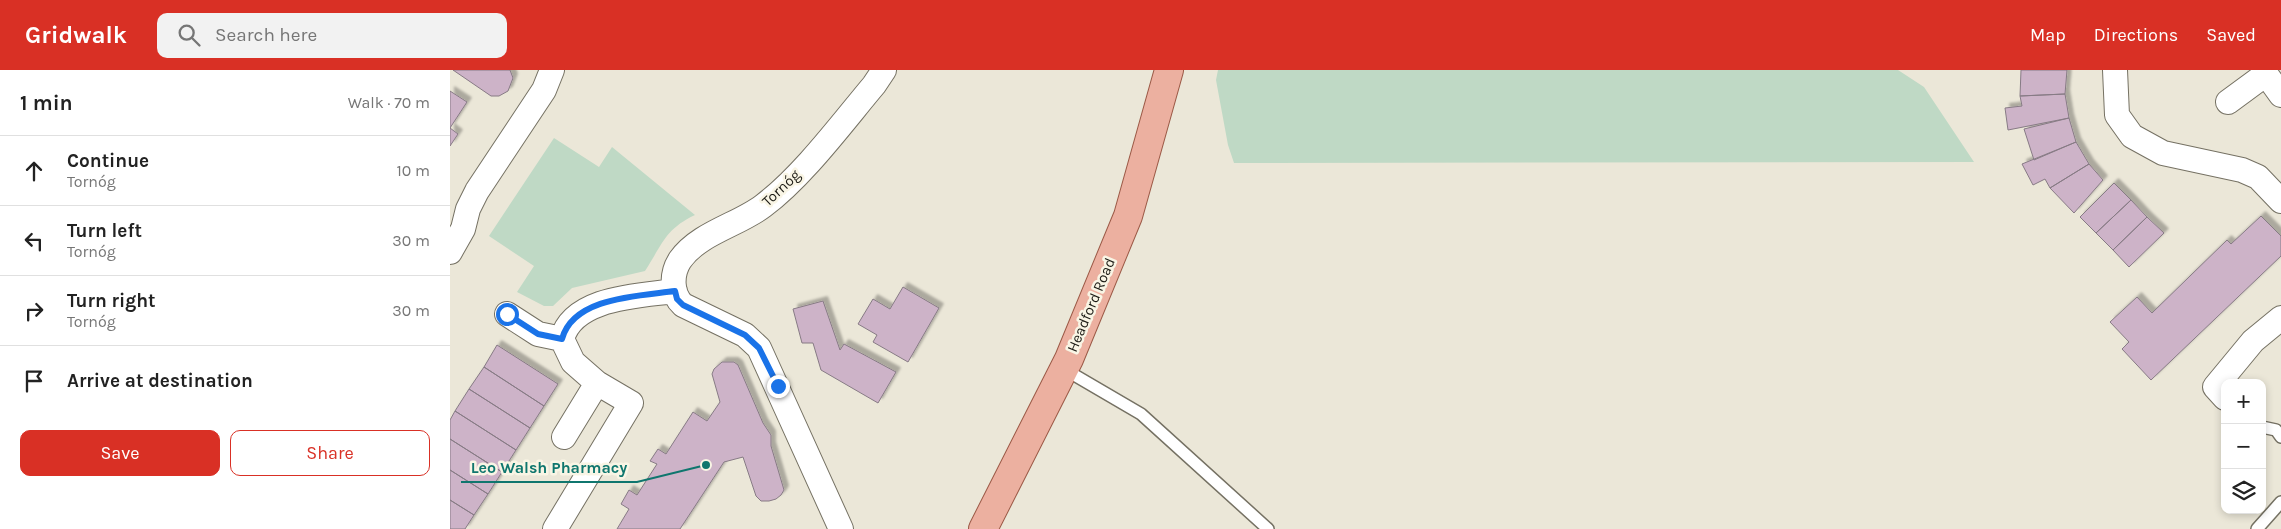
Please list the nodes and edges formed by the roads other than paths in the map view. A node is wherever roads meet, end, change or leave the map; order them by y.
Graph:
1 (552, 70) edge
2 (884, 70) edge
3 (1169, 70) edge
4 (2116, 70) edge
5 (2265, 72) edge
6 (2281, 95) edge
7 (2228, 102) dead end
8 (2281, 201) edge
9 (450, 252) edge
10 (675, 291) junction
11 (507, 314) dead end
12 (2281, 318) edge
13 (562, 339) junction
14 (1064, 369) junction
15 (2222, 379) edge
16 (2221, 380) edge
17 (597, 383) junction
18 (2221, 394) edge
19 (2266, 427) edge
20 (564, 437) dead end
21 (2281, 437) edge
22 (2281, 502) edge
23 (555, 529) edge
24 (841, 529) edge
25 (983, 529) edge
26 (1268, 529) edge
27 (2257, 529) edge

1 - 9 street
2 - 10 street, Tornóg
3 - 14 main road, Headford Road
4 - 8 street
5 - 6 street
5 - 7 street
10 - 13 street
10 - 24 street
11 - 13 street
12 - 15 street
13 - 17 street
14 - 25 main road, Headford Road
14 - 26 lane
16 - 18 street
17 - 20 street
17 - 23 street
19 - 21 lane
22 - 27 lane

